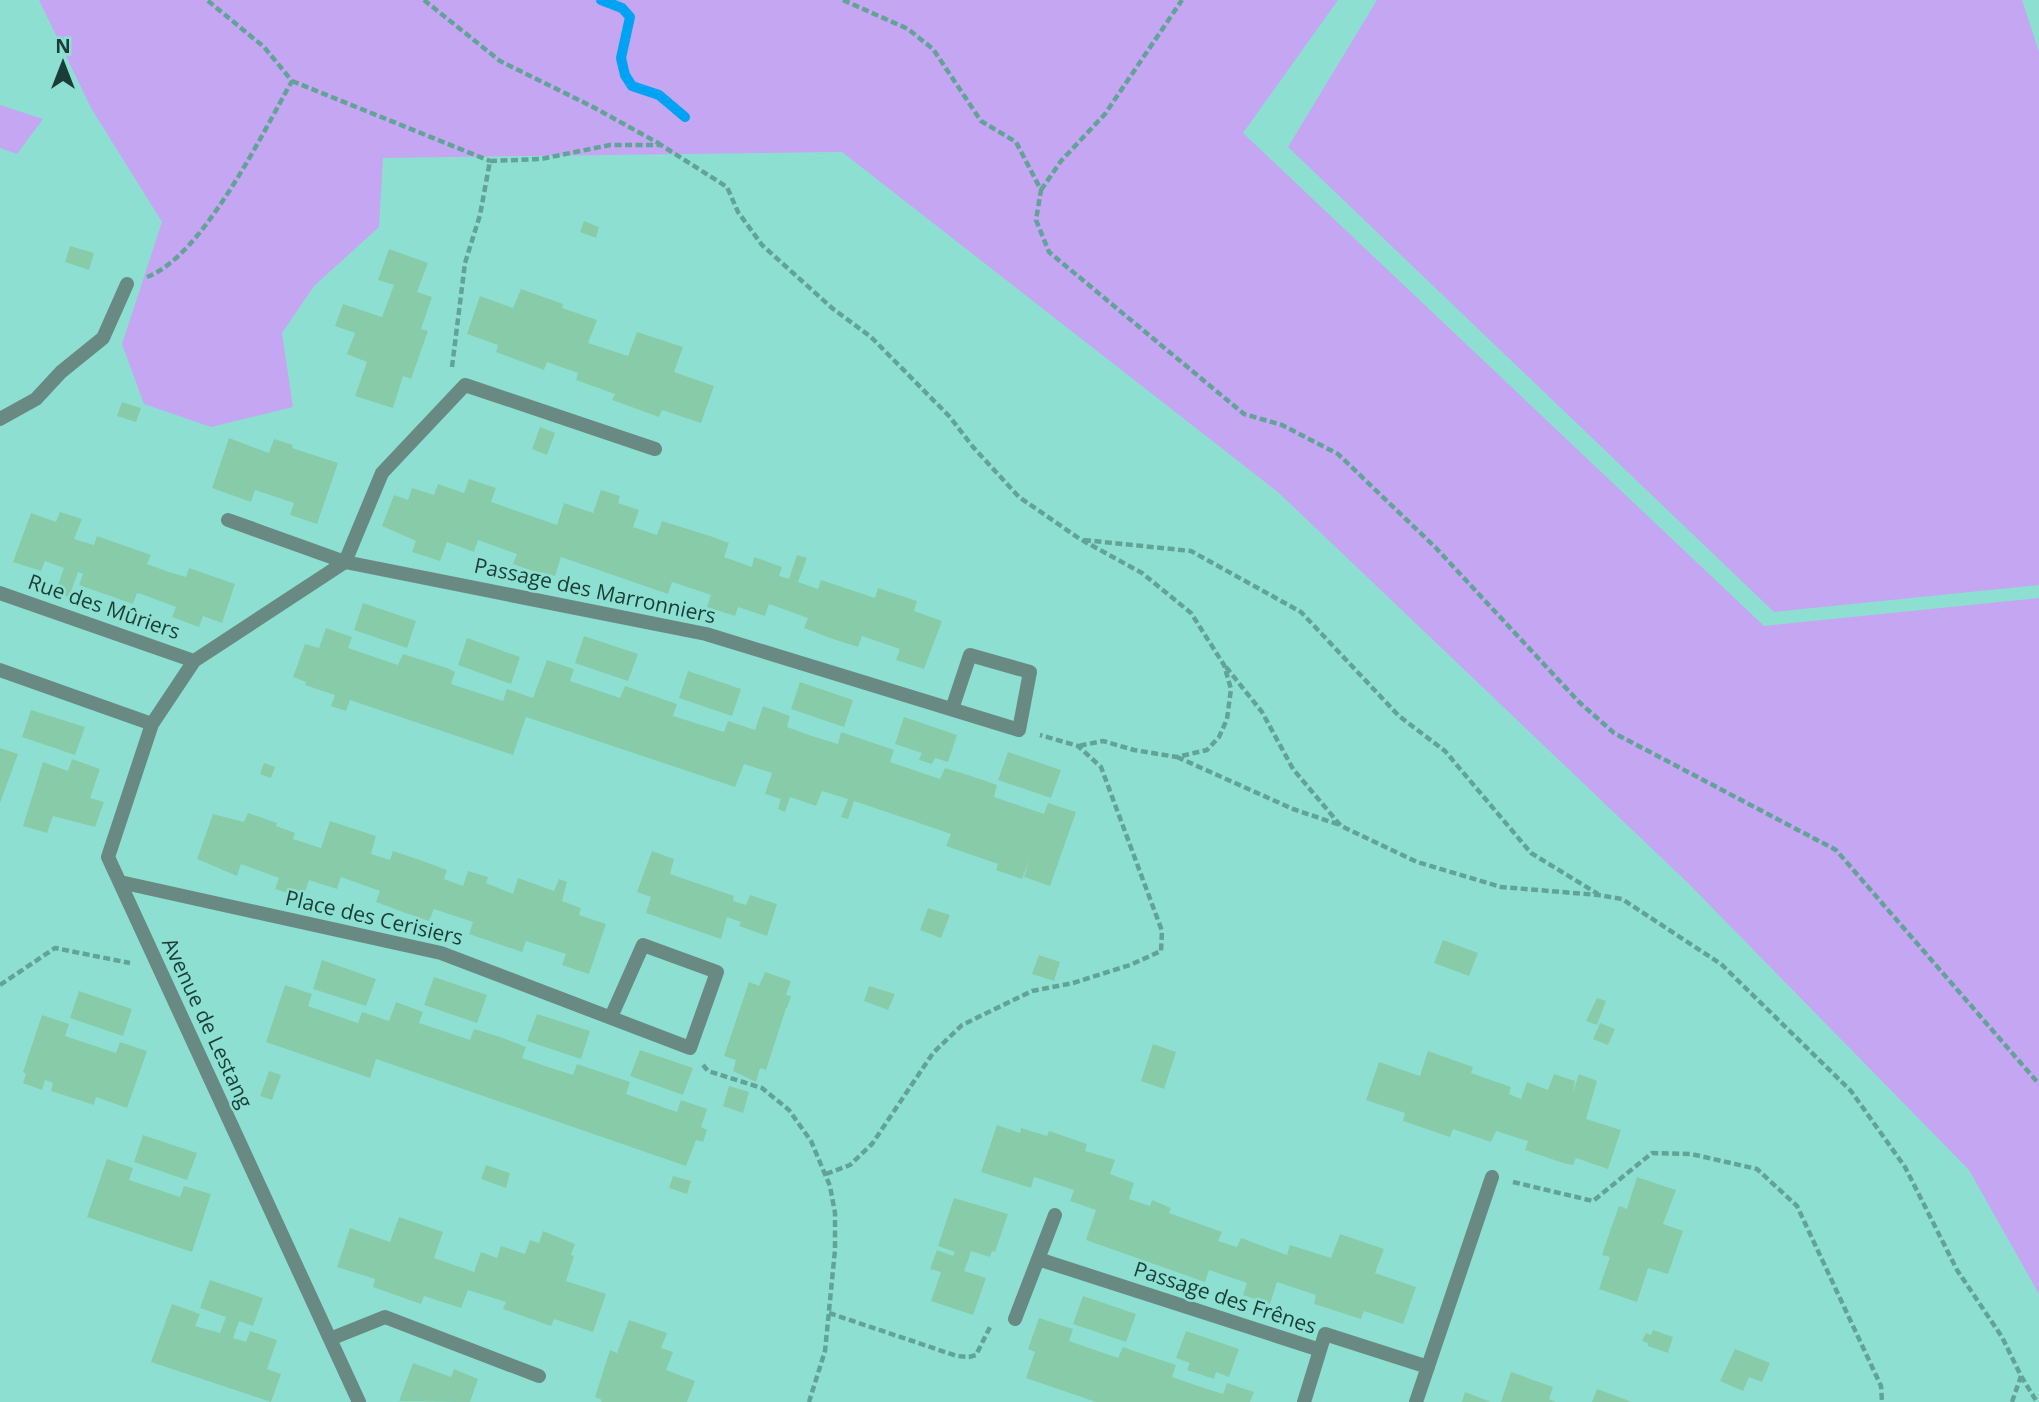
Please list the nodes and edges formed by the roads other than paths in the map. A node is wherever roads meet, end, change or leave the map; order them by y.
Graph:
1 (127, 284) road end
2 (0, 419) edge
3 (655, 449) dead end
4 (228, 520) dead end
5 (345, 562) junction
6 (0, 593) edge
7 (194, 661) junction
8 (0, 670) edge
9 (952, 709) junction
10 (152, 724) junction
11 (120, 882) junction
12 (611, 1017) junction
13 (1492, 1177) road end
14 (1055, 1215) dead end
15 (1038, 1259) junction
16 (1015, 1319) road end
17 (330, 1339) junction
18 (1320, 1350) junction
19 (1428, 1367) junction
20 (539, 1376) dead end
21 (359, 1402) edge
22 (1304, 1402) edge
23 (1416, 1402) edge

1 - 2 street
3 - 5 street
4 - 5 street, Passage des Marronniers
5 - 7 street
5 - 9 street, Passage des Marronniers
6 - 7 street, Rue des Mûriers
7 - 10 street, Avenue de Lestang
8 - 10 street
9 - 9 street, Passage des Marronniers
10 - 11 street, Avenue de Lestang
11 - 12 street, Place des Cerisiers
11 - 17 street, Avenue de Lestang
12 - 12 street, Place des Cerisiers
13 - 19 street
14 - 15 street
15 - 16 street
15 - 18 street, Passage des Frênes
17 - 20 street
17 - 21 street, Avenue de Lestang
18 - 19 street, Passage des Frênes
18 - 22 street
19 - 23 street

